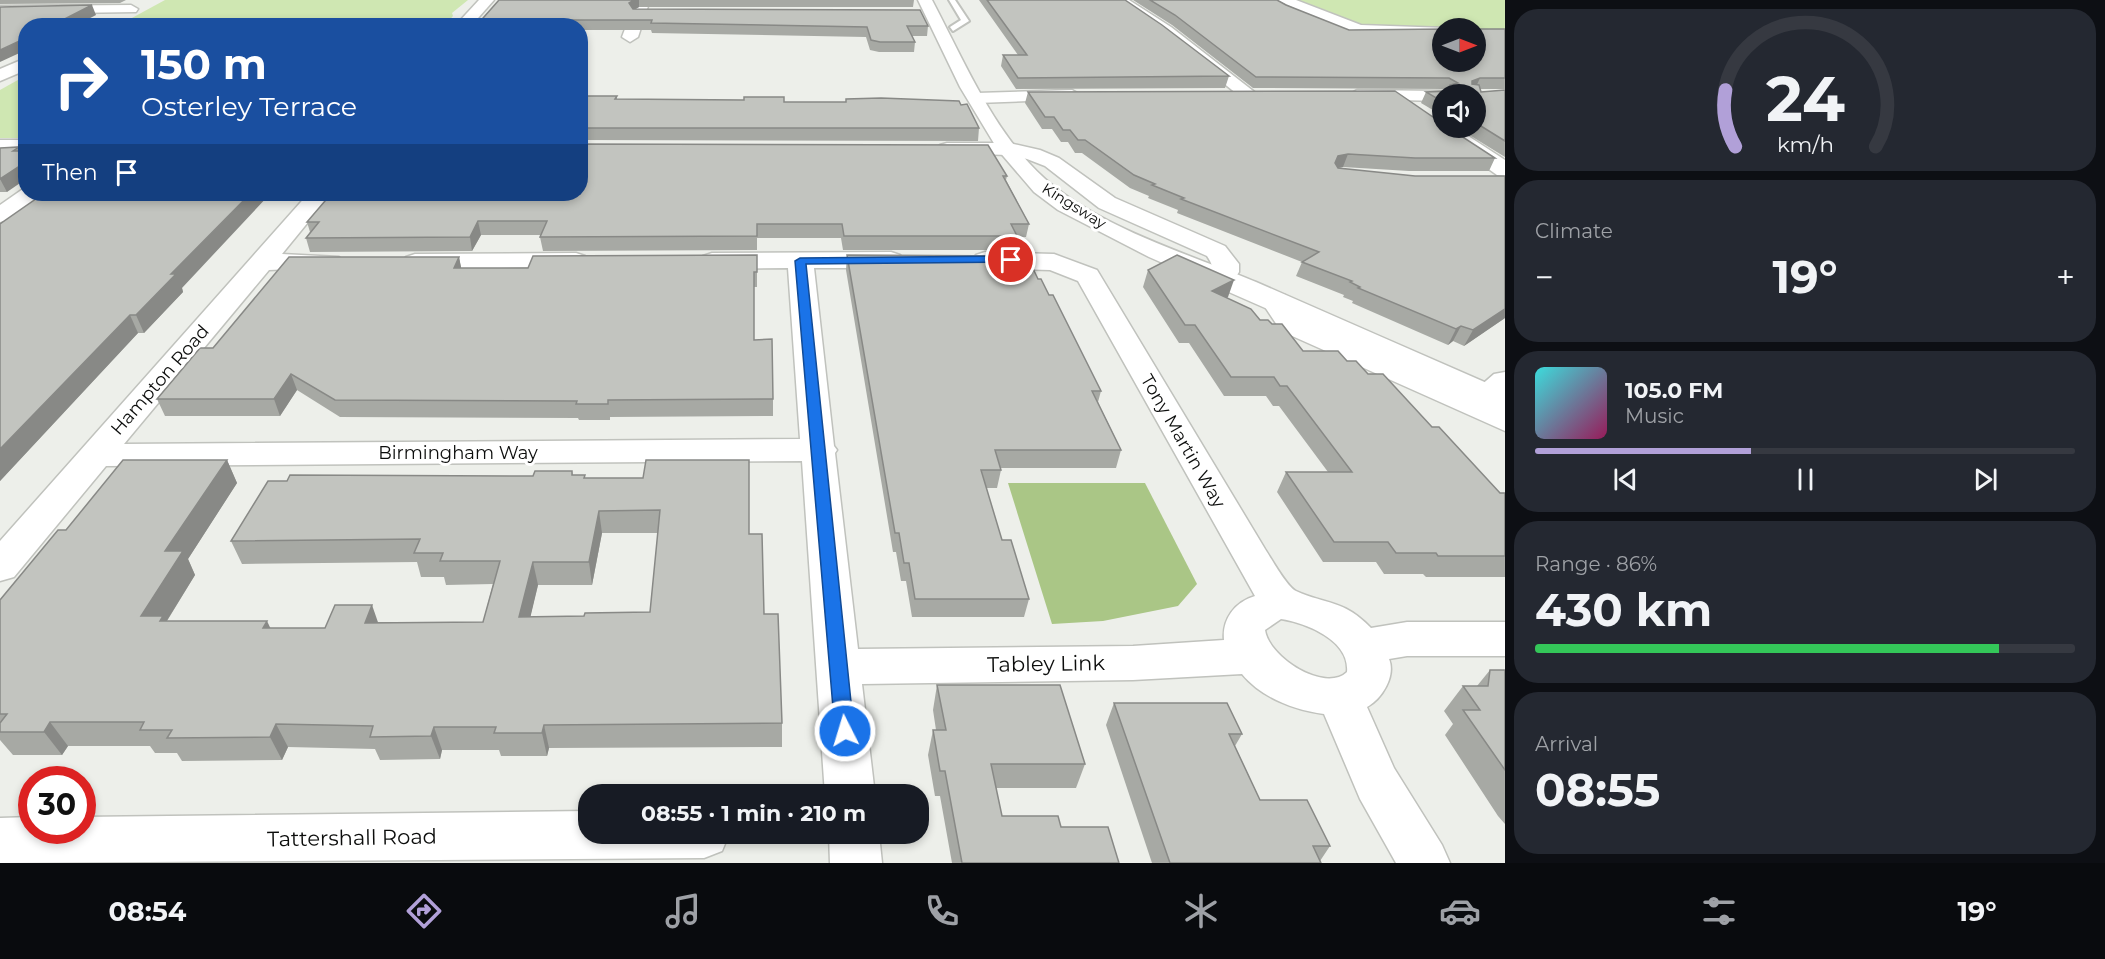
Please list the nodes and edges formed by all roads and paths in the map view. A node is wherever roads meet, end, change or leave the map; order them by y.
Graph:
1 (487, 0) edge
2 (952, 0) edge
3 (1119, 0) edge
4 (1284, 0) edge
5 (926, 7) edge
6 (644, 9) edge
7 (0, 10) edge
8 (114, 18) edge
9 (470, 18) edge
10 (953, 28) junction
11 (1432, 32) edge
12 (630, 37) edge
13 (983, 94) junction
14 (1081, 94) edge
15 (1225, 94) edge
16 (1248, 94) junction
17 (1270, 94) edge
18 (1338, 95) edge
19 (1394, 95) junction
20 (1432, 96) edge
21 (1422, 114) edge
22 (1458, 138) edge
23 (0, 146) edge
24 (18, 147) edge
25 (922, 149) edge
26 (1015, 150) junction
27 (1505, 170) edge
28 (20, 201) edge
29 (314, 201) edge
30 (0, 215) edge
31 (917, 260) edge
32 (964, 260) edge
33 (601, 261) edge
34 (683, 261) edge
35 (800, 261) junction
36 (260, 262) junction
37 (354, 262) edge
38 (389, 262) edge
39 (1275, 301) junction
40 (1499, 391) edge
41 (1505, 421) edge
42 (820, 450) junction
43 (95, 455) junction
44 (0, 567) edge
45 (1281, 604) junction
46 (1505, 639) edge
47 (1362, 647) junction
48 (1252, 656) junction
49 (839, 667) junction
50 (1340, 697) junction
51 (849, 784) edge
52 (578, 839) edge
53 (0, 842) edge
54 (855, 844) edge
55 (300, 851) edge
56 (856, 863) edge
57 (1424, 863) edge

1 - 9 street
2 - 10 lane
3 - 16 street
4 - 11 street
5 - 10 street, Kingsway
5 - 13 street, Kingsway
6 - 12 street
7 - 8 street
10 - 13 street, Kingsway
13 - 14 street
13 - 26 street, Kingsway
15 - 16 street
16 - 17 street
18 - 19 street
19 - 20 street
19 - 21 street
22 - 27 street
23 - 24 street
25 - 26 street
26 - 39 street, Kingsway
26 - 40 street, Kingsway
28 - 30 street
29 - 36 street, Hampton Road
31 - 35 street
32 - 45 street, Tony Martin Way
33 - 38 street
34 - 35 street
35 - 42 street
36 - 37 street
36 - 43 street, Hampton Road
39 - 40 street, Kingsway
39 - 41 street
42 - 43 street, Birmingham Way
42 - 49 street
43 - 44 street, Hampton Road
45 - 47 street
45 - 48 street
46 - 47 street
47 - 50 street
48 - 49 street, Tabley Link
48 - 50 street
49 - 51 street
50 - 57 street
52 - 55 street, Tattershall Road
53 - 55 street, Tattershall Road
54 - 56 street

